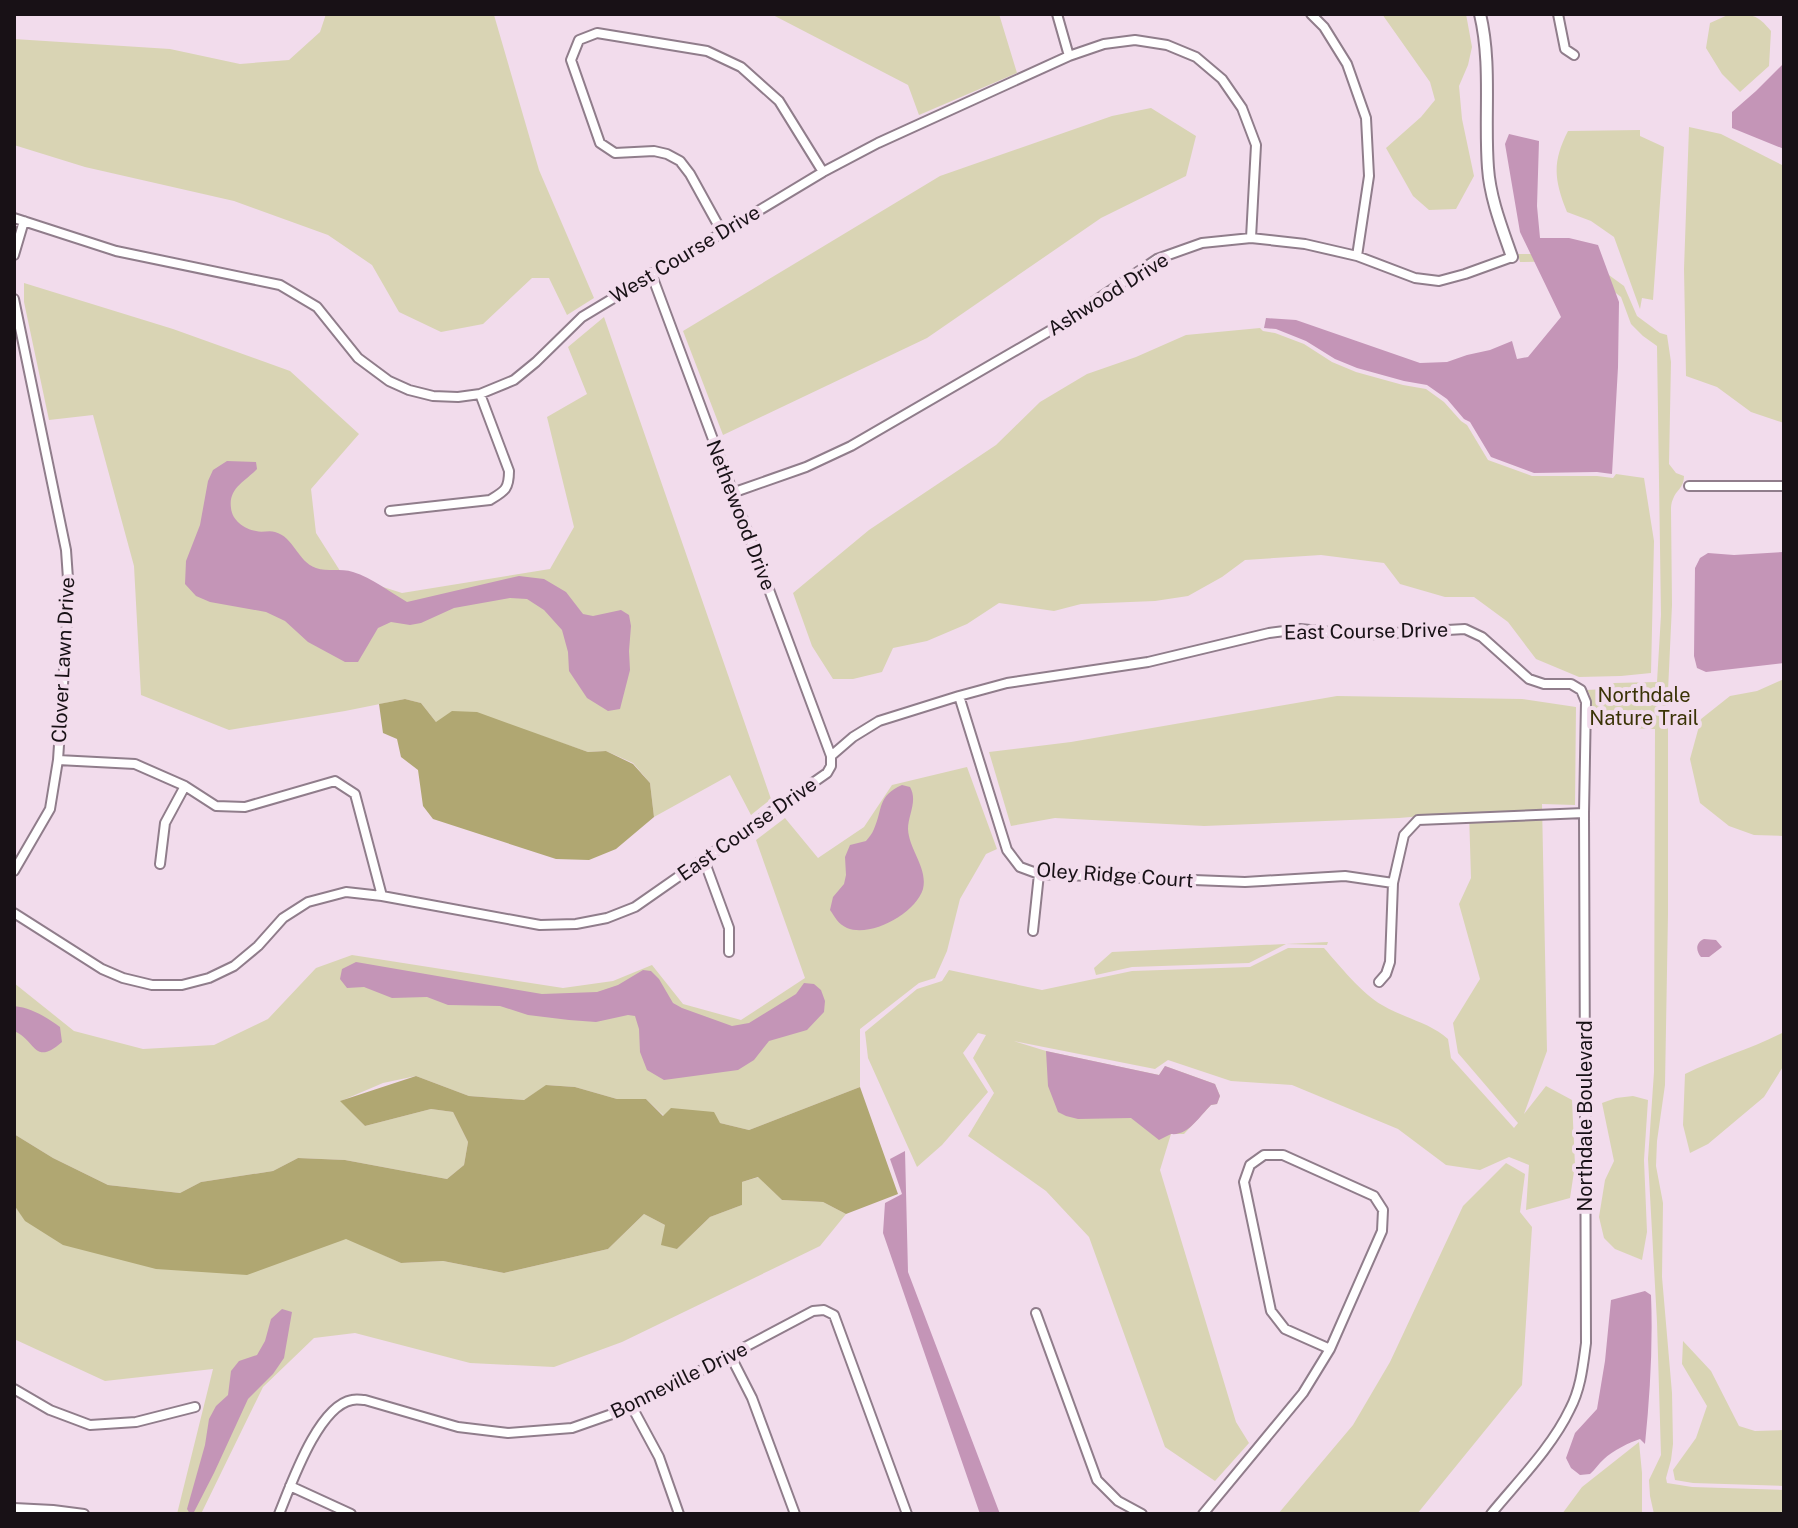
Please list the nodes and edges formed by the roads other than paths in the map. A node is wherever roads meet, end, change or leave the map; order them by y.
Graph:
1 (1057, 14) edge
2 (1311, 14) edge
3 (1480, 14) edge
4 (1558, 14) edge
5 (1574, 55) dead end
6 (1069, 56) junction
7 (823, 172) junction
8 (14, 218) edge
9 (24, 221) junction
10 (722, 232) junction
11 (1251, 238) junction
12 (14, 255) edge
13 (1357, 256) junction
14 (1512, 257) joint
15 (651, 273) junction
16 (14, 299) edge
17 (480, 394) junction
18 (1689, 486) dead end
19 (1784, 486) edge
20 (732, 493) junction
21 (390, 511) dead end
22 (1581, 690) joint
23 (959, 696) junction
24 (831, 756) junction
25 (58, 760) junction
26 (185, 786) junction
27 (1584, 813) junction
28 (704, 860) junction
29 (160, 864) dead end
30 (14, 871) edge
31 (1039, 874) junction
32 (1393, 883) junction
33 (382, 896) junction
34 (14, 913) edge
35 (1033, 931) dead end
36 (729, 952) dead end
37 (1379, 982) dead end
38 (1036, 1313) dead end
39 (1330, 1349) junction
40 (730, 1355) junction
41 (14, 1389) edge
42 (195, 1407) dead end
43 (632, 1407) junction
44 (290, 1486) junction
45 (14, 1508) edge
46 (84, 1514) edge
47 (279, 1514) edge
48 (351, 1514) edge
49 (679, 1514) edge
50 (795, 1514) edge
51 (907, 1514) edge
52 (1142, 1514) edge
53 (1203, 1514) edge
54 (1491, 1514) edge

1 - 6 street
2 - 13 street
3 - 14 street
4 - 5 street
6 - 7 street, West Course Drive
6 - 11 street, West Course Drive
7 - 10 street, West Course Drive
7 - 10 street
8 - 9 street, West Course Drive
9 - 12 street
9 - 17 street, West Course Drive
10 - 15 street, West Course Drive
11 - 13 street, Ashwood Drive
11 - 20 street, Ashwood Drive
13 - 14 street, Ashwood Drive
15 - 17 street, West Course Drive
15 - 20 street, Nethewood Drive
16 - 25 street, Clover Lawn Drive
17 - 21 street
18 - 19 street
20 - 24 street, Nethewood Drive
22 - 23 street, East Course Drive
22 - 27 street, Northdale Boulevard
23 - 24 street, East Course Drive
23 - 31 street, Oley Ridge Court
24 - 28 street, East Course Drive
25 - 26 street
25 - 30 street, Clover Lawn Drive
26 - 29 street
26 - 33 street
27 - 32 street
27 - 54 street, Northdale Boulevard
28 - 33 street, East Course Drive
28 - 36 street
31 - 32 street, Oley Ridge Court
31 - 35 street
32 - 37 street
33 - 34 street, East Course Drive
38 - 52 street
39 - 39 street
39 - 53 street
40 - 43 street, Bonneville Drive
40 - 50 street
40 - 51 street, Bonneville Drive
41 - 42 street
43 - 44 street, Bonneville Drive
43 - 49 street
44 - 47 street, Bonneville Drive
44 - 48 street
45 - 46 street

